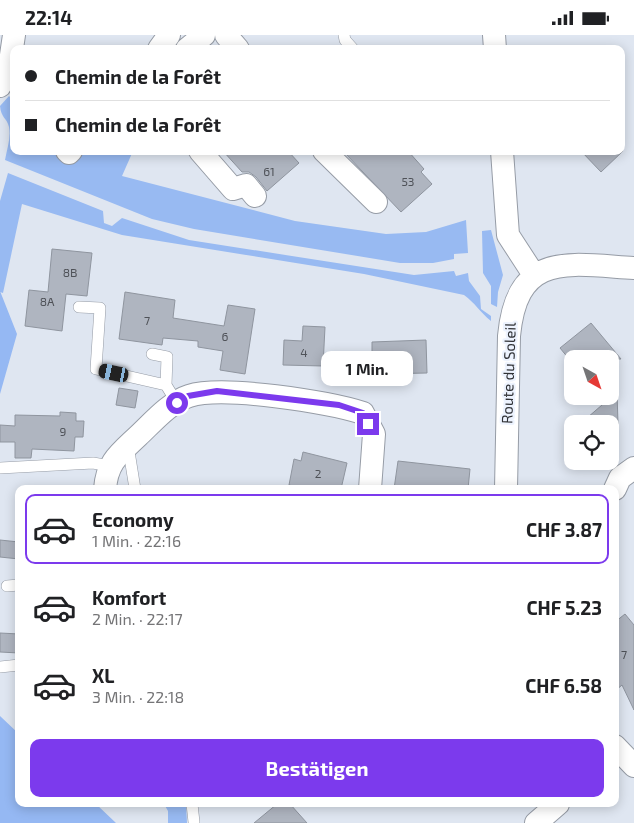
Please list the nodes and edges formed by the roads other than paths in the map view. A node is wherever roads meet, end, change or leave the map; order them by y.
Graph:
1 (170, 35) edge
2 (204, 35) edge
3 (226, 35) edge
4 (162, 45) edge
5 (192, 45) edge
6 (235, 45) edge
7 (10, 62) edge
8 (5, 88) edge
9 (203, 155) edge
10 (328, 155) edge
11 (502, 155) edge
12 (254, 196) dead end
13 (376, 202) dead end
14 (634, 268) edge
15 (534, 275) junction
16 (79, 307) dead end
17 (152, 354) dead end
18 (172, 394) junction
19 (128, 445) junction
20 (110, 466) junction
21 (0, 468) edge
22 (634, 468) edge
23 (105, 485) edge
24 (133, 485) edge
25 (370, 485) edge
26 (506, 485) edge
27 (617, 485) edge
28 (15, 585) edge
29 (7, 586) dead end
30 (15, 665) edge
31 (0, 667) edge
32 (192, 807) edge
33 (555, 807) edge
34 (194, 822) edge
35 (536, 823) edge

1 - 4 street
2 - 5 street
3 - 6 street
7 - 8 street
9 - 12 street
10 - 13 street
11 - 15 street
14 - 15 street
15 - 26 street, Route du Soleil
16 - 18 lane
17 - 18 lane
18 - 19 street
18 - 25 street
19 - 20 street
19 - 24 lane
20 - 21 lane
20 - 23 street
22 - 27 street
28 - 29 lane
30 - 31 lane
32 - 34 lane
33 - 35 street

